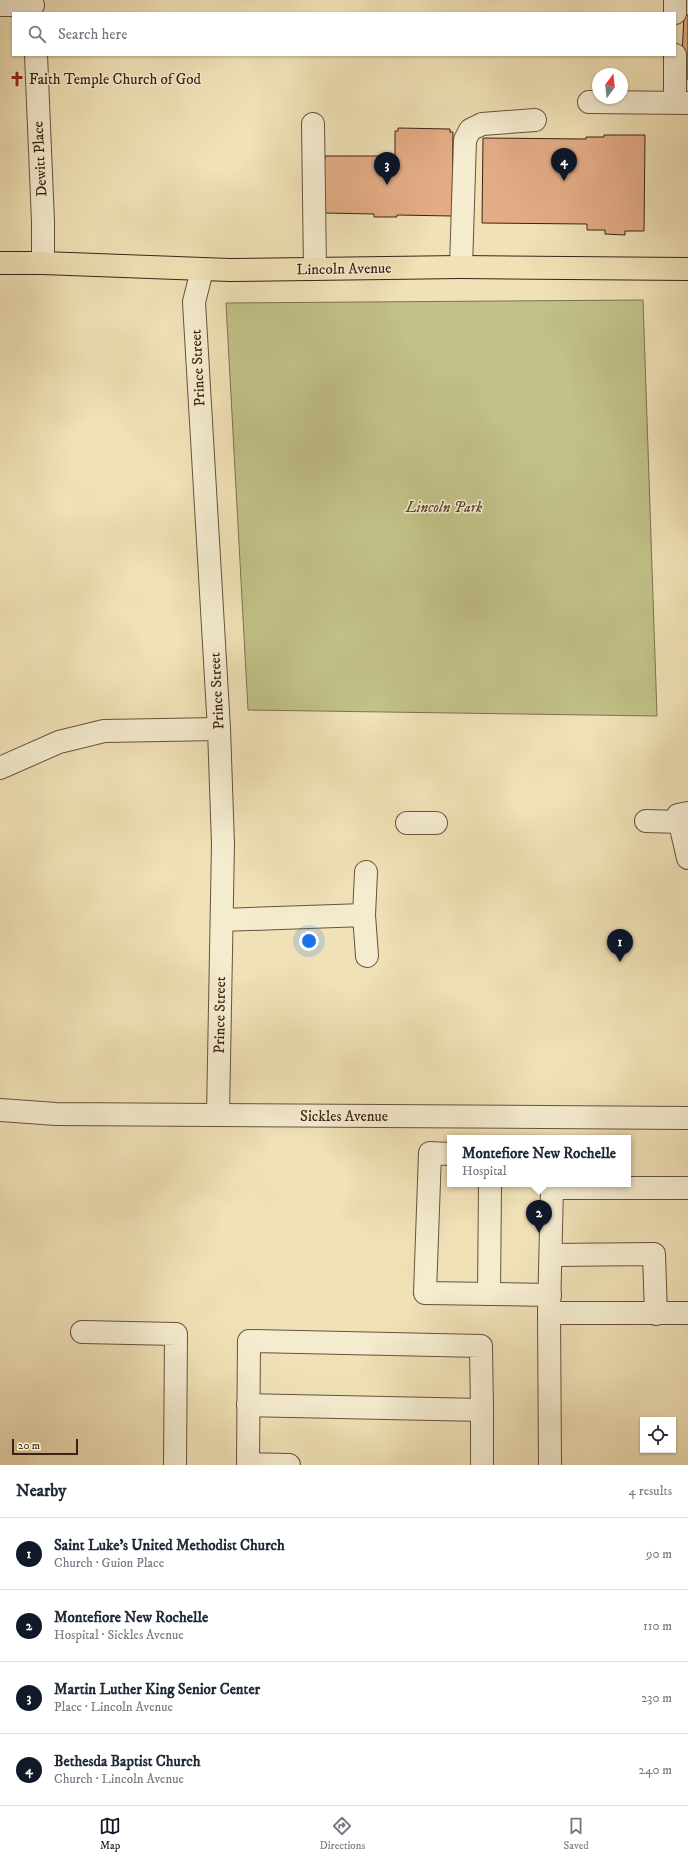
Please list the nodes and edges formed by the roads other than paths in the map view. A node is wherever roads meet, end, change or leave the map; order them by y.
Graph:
1 (674, 0) edge
2 (0, 5) edge
3 (33, 6) edge
4 (675, 12) edge
5 (36, 56) edge
6 (675, 56) edge
7 (589, 102) dead end
8 (682, 103) edge
9 (535, 120) dead end
10 (313, 124) dead end
11 (0, 263) edge
12 (43, 263) junction
13 (461, 267) junction
14 (315, 269) junction
15 (688, 269) edge
16 (202, 270) junction
17 (219, 729) junction
18 (0, 768) edge
19 (682, 817) edge
20 (646, 821) dead end
21 (408, 823) dead end
22 (436, 823) dead end
23 (688, 858) edge
24 (366, 872) dead end
25 (364, 914) junction
26 (222, 920) junction
27 (367, 956) dead end
28 (0, 1110) edge
29 (218, 1115) junction
30 (688, 1118) edge
31 (447, 1154) edge
32 (490, 1187) edge
33 (688, 1188) edge
34 (551, 1255) junction
35 (489, 1294) junction
36 (549, 1304) junction
37 (688, 1313) edge
38 (656, 1314) junction
39 (82, 1332) dead end
40 (248, 1405) junction
41 (482, 1410) junction
42 (175, 1465) edge
43 (289, 1465) edge
44 (482, 1465) edge
45 (550, 1465) edge

1 - 4 street
2 - 3 street
5 - 12 street, Dewitt Place
6 - 8 street
7 - 8 street
9 - 13 street
10 - 14 street
11 - 12 main road, Lincoln Avenue
12 - 16 main road, Lincoln Avenue
13 - 14 main road, Lincoln Avenue
13 - 15 main road, Lincoln Avenue
14 - 16 main road, Lincoln Avenue
16 - 17 street, Prince Street
17 - 18 street
17 - 26 street, Prince Street
19 - 20 street
19 - 23 street
21 - 22 street
24 - 25 street
25 - 26 street
25 - 27 street
26 - 29 street, Prince Street
28 - 29 street, Sickles Avenue
29 - 30 street, Sickles Avenue
31 - 35 street
32 - 35 street
33 - 34 street
34 - 36 street
34 - 38 street
35 - 36 street
36 - 38 street
36 - 45 street
37 - 38 street
39 - 42 street
40 - 41 street
40 - 41 street
40 - 43 street
41 - 44 street

